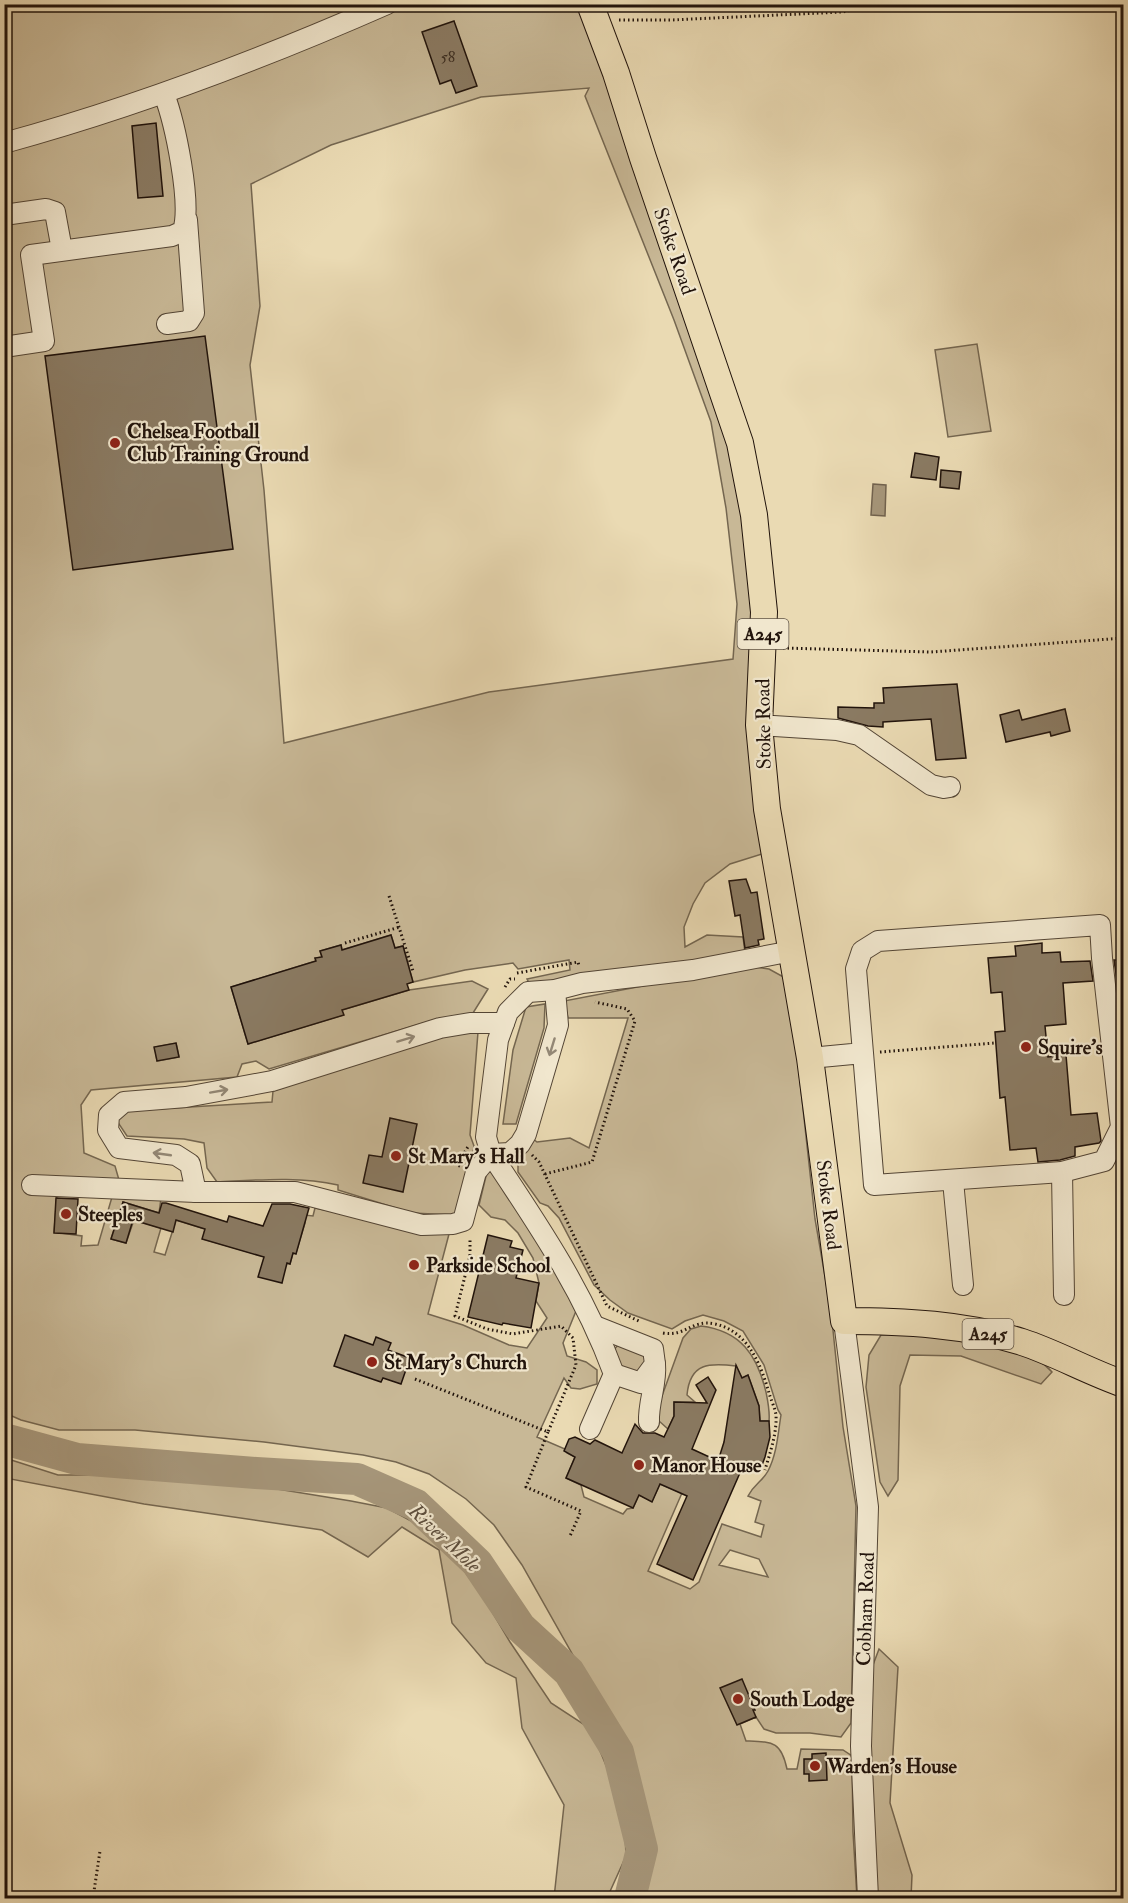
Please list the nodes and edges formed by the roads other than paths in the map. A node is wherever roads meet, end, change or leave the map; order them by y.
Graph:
1 (387, 4) edge
2 (593, 12) edge
3 (164, 94) junction
4 (4, 143) edge
5 (4, 215) edge
6 (187, 220) junction
7 (62, 250) junction
8 (167, 324) dead end
9 (4, 347) edge
10 (759, 725) junction
11 (950, 787) dead end
12 (792, 951) junction
13 (555, 990) junction
14 (504, 1023) junction
15 (863, 1053) junction
16 (810, 1058) junction
17 (488, 1146) junction
18 (1062, 1172) junction
19 (953, 1181) junction
20 (32, 1185) dead end
21 (196, 1192) junction
22 (963, 1285) dead end
23 (1064, 1295) dead end
24 (844, 1321) junction
25 (595, 1326) junction
26 (655, 1364) junction
27 (614, 1374) junction
28 (1124, 1384) edge
29 (649, 1422) dead end
30 (590, 1429) dead end
31 (868, 1899) edge

1 - 3 street
2 - 10 main road, Stoke Road / A245
3 - 4 street
3 - 6 street
5 - 7 street
6 - 7 street
6 - 8 street
7 - 9 street
10 - 11 street
10 - 12 main road, Stoke Road / A245
12 - 13 street
12 - 16 main road, Stoke Road / A245
13 - 14 street
13 -> 17 street
14 - 17 street
21 -> 14 street
15 - 16 street
15 - 18 street
15 - 19 street
16 - 24 main road, Stoke Road / A245
17 - 21 street
17 - 25 street
18 - 19 street
18 - 23 street
19 - 22 street
20 - 21 street
24 - 28 main road, A245
24 - 31 street, Cobham Road
25 - 26 street
25 - 27 street
26 - 27 street
26 - 29 street
27 - 30 street

